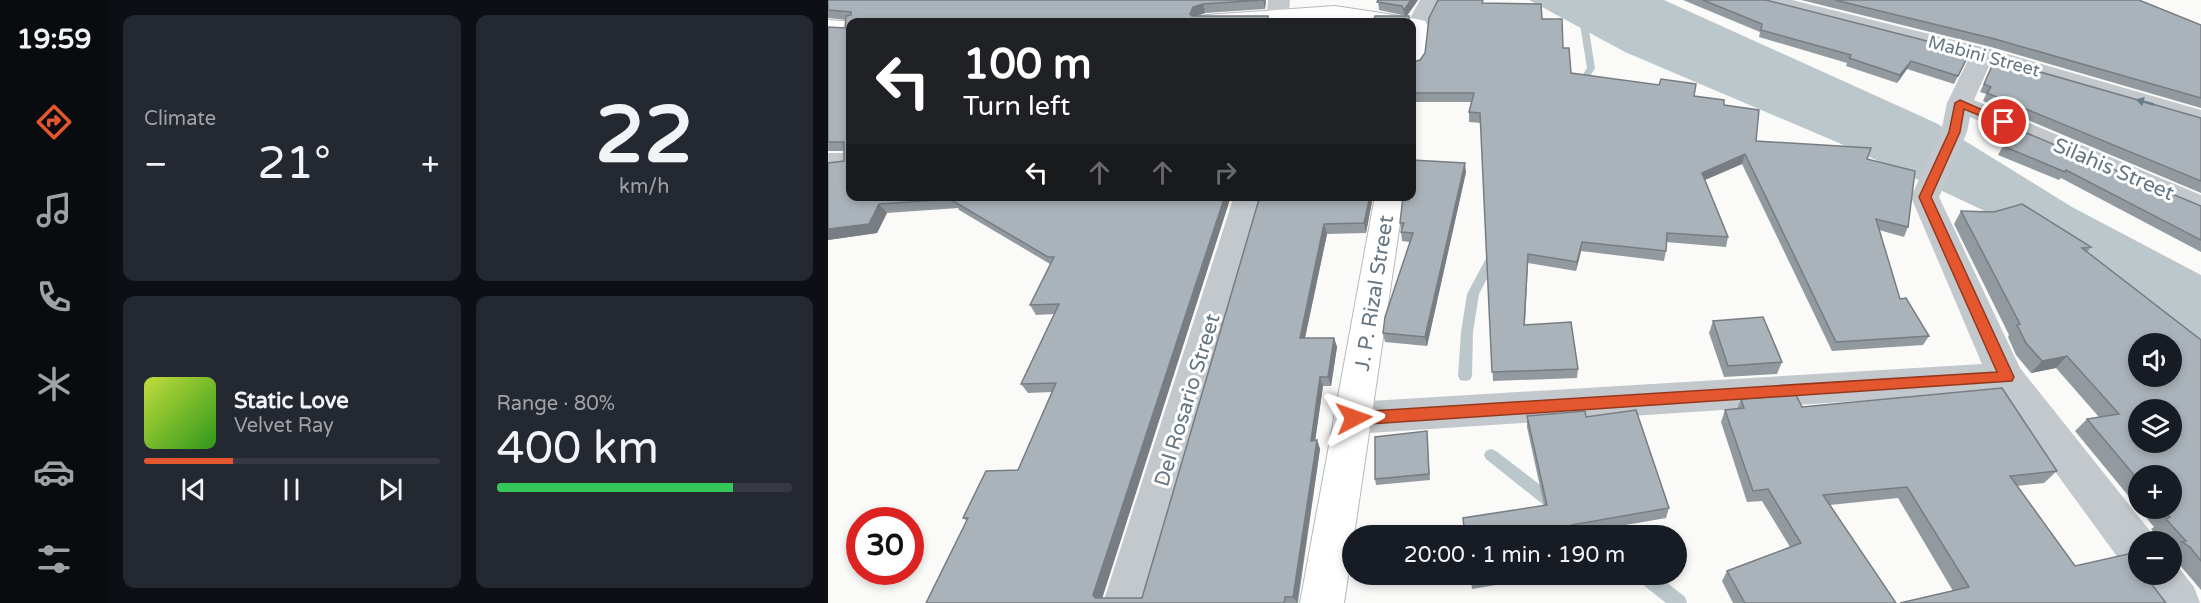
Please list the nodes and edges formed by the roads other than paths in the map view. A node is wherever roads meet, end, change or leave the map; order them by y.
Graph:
1 (1431, 0) edge
2 (1766, 0) edge
3 (1278, 14) edge
4 (1242, 18) edge
5 (1368, 18) edge
6 (1416, 23) edge
7 (828, 27) edge
8 (846, 28) edge
9 (1982, 54) junction
10 (1960, 103) junction
11 (2201, 118) edge
12 (846, 161) edge
13 (828, 162) edge
14 (1247, 201) edge
15 (1389, 201) edge
16 (2201, 206) edge
17 (2006, 377) junction
18 (1354, 418) junction
19 (2128, 537) edge
20 (2165, 585) edge
21 (1125, 603) edge
22 (1322, 603) edge
23 (2178, 603) edge

1 - 6 street
2 - 9 street, Mabini Street
3 - 4 street
3 - 5 street
7 - 8 street
9 - 10 street
11 -> 9 street, Mabini Street
10 - 16 street, Silahis Street
10 - 17 street
12 - 13 street
14 - 21 street, Del Rosario Street
15 - 18 street, J. P. Rizal Street
17 - 18 street
17 - 19 street
18 - 22 street, J. P. Rizal Street
20 - 23 street

